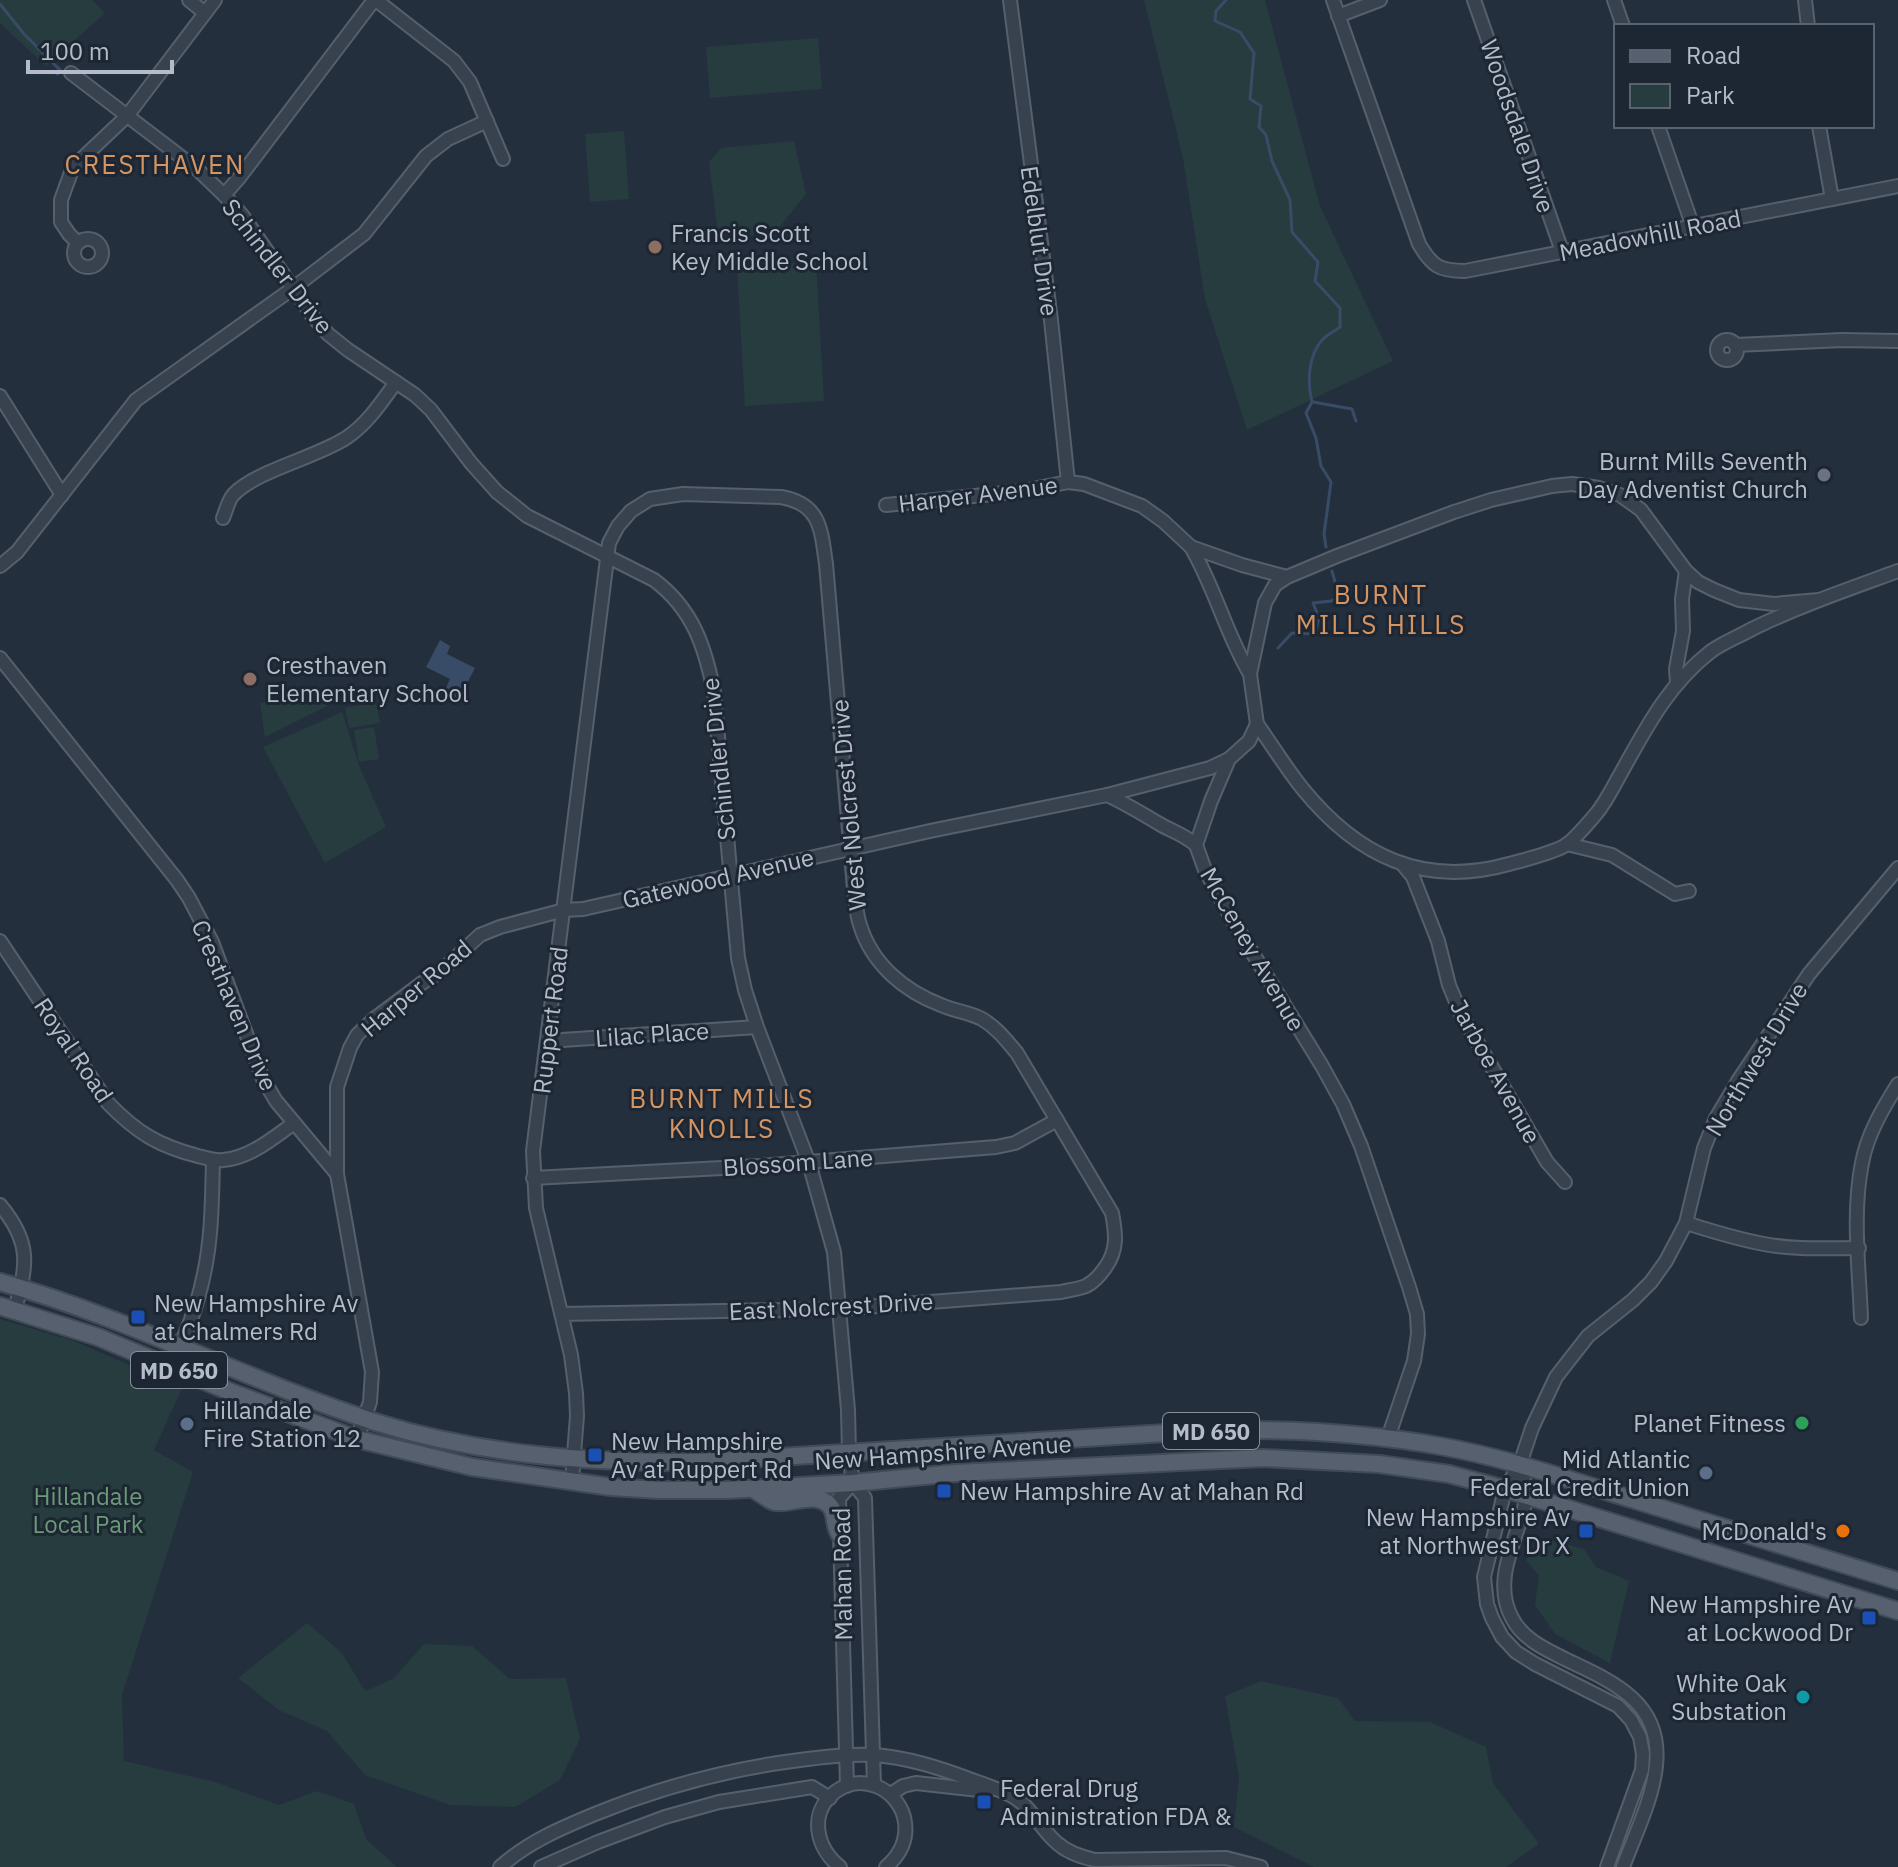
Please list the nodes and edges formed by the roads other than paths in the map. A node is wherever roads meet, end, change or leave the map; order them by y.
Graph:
1 (189, 0) edge
2 (215, 0) edge
3 (375, 0) edge
4 (1010, 0) edge
5 (1333, 0) edge
6 (1380, 0) edge
7 (1474, 0) edge
8 (1614, 0) edge
9 (1805, 0) edge
10 (205, 13) junction
11 (1338, 16) junction
12 (1622, 24) edge
13 (1808, 24) edge
14 (71, 73) dead end
15 (127, 116) junction
16 (487, 121) junction
17 (1659, 128) edge
18 (1819, 128) edge
19 (503, 159) dead end
20 (1898, 186) edge
21 (224, 195) junction
22 (1832, 199) junction
23 (1693, 227) junction
24 (78, 243) dead end
25 (1562, 251) junction
26 (292, 289) junction
27 (1898, 341) edge
28 (1735, 345) dead end
29 (396, 382) junction
30 (0, 396) edge
31 (1068, 482) junction
32 (62, 495) junction
33 (886, 505) dead end
34 (223, 518) dead end
35 (1191, 547) junction
36 (608, 557) junction
37 (0, 566) edge
38 (1686, 571) junction
39 (1898, 571) edge
40 (1287, 577) junction
41 (1819, 600) junction
42 (0, 658) edge
43 (1250, 674) junction
44 (1677, 683) junction
45 (1257, 724) junction
46 (1229, 759) junction
47 (1107, 795) junction
48 (1567, 844) junction
49 (1196, 845) junction
50 (852, 849) junction
51 (1403, 865) junction
52 (1898, 868) edge
53 (729, 875) junction
54 (1689, 891) dead end
55 (564, 910) junction
56 (0, 941) edge
57 (757, 1027) junction
58 (547, 1041) junction
59 (1898, 1084) edge
60 (1057, 1120) junction
61 (294, 1123) junction
62 (213, 1160) junction
63 (809, 1163) junction
64 (337, 1174) junction
65 (533, 1178) junction
66 (1565, 1182) dead end
67 (0, 1205) edge
68 (1686, 1223) junction
69 (1859, 1248) junction
70 (1098, 1277) joint
71 (0, 1282) edge
72 (21, 1288) junction
73 (8, 1308) edge
74 (839, 1309) junction
75 (561, 1314) junction
76 (1861, 1318) dead end
77 (180, 1347) junction
78 (171, 1366) junction
79 (365, 1418) junction
80 (1388, 1438) junction
81 (357, 1439) junction
82 (849, 1453) junction
83 (574, 1459) junction
84 (1520, 1464) junction
85 (572, 1480) junction
86 (853, 1483) junction
87 (753, 1489) junction
88 (1505, 1489) junction
89 (1527, 1497) junction
90 (840, 1538) junction
91 (866, 1540) junction
92 (1898, 1581) edge
93 (1898, 1611) edge
94 (846, 1755) junction
95 (873, 1755) junction
96 (874, 1785) junction
97 (847, 1786) junction
98 (1005, 1792) junction
99 (891, 1794) junction
100 (830, 1798) junction
101 (500, 1867) edge
102 (541, 1867) edge
103 (840, 1867) edge
104 (886, 1867) edge
105 (1261, 1867) edge
106 (1607, 1867) edge
107 (1623, 1867) edge

1 - 10 street
2 - 10 street
3 - 16 street
3 - 21 street
4 - 31 street, Edelblut Drive
5 - 11 street
6 - 11 street
7 - 25 street, Woodsdale Drive
8 - 12 street
9 - 13 street
10 - 15 street
11 - 25 street, Meadowhill Road
14 - 15 street, Schindler Drive
15 - 21 street, Schindler Drive
15 - 24 street
16 - 19 street
16 - 26 street
17 - 23 street
18 - 22 street
20 - 22 street, Meadowhill Road
21 - 26 street, Schindler Drive
22 - 23 street, Meadowhill Road
23 - 25 street, Meadowhill Road
26 - 29 street, Schindler Drive
26 - 32 street
27 - 28 street
29 - 34 street
29 - 36 street, Schindler Drive
30 - 32 street
31 - 33 street, Harper Avenue
31 - 35 street, Harper Avenue
32 - 37 street
35 - 40 street, Harper Avenue
35 - 43 street
36 - 50 street, West Nolcrest Drive
36 - 53 street, Schindler Drive
36 - 55 street, Ruppert Road
38 - 40 street
38 - 41 street
38 - 44 street
39 - 41 street
40 - 43 street
41 - 44 street
42 - 61 street, Cresthaven Drive
43 - 45 street
44 - 48 street
45 - 46 street, McCeney Avenue
45 - 51 street
46 - 47 street, Gatewood Avenue
46 - 49 street, McCeney Avenue
47 - 49 street
47 - 50 street, Gatewood Avenue
48 - 51 street
48 - 54 street
49 - 80 street, McCeney Avenue
50 - 53 street, Gatewood Avenue
50 - 60 street, West Nolcrest Drive
51 - 66 street, Jarboe Avenue
52 - 68 street, Northwest Drive
53 - 55 street, Gatewood Avenue
53 - 57 street, Schindler Drive
55 - 58 street, Ruppert Road
55 - 64 street, Harper Road
56 - 62 street, Royal Road
57 - 58 street, Lilac Place
57 - 63 street, Schindler Drive
58 - 65 street, Ruppert Road
59 - 69 street
60 - 63 street, Blossom Lane
60 - 70 street, West Nolcrest Drive
61 - 62 street, Royal Road
61 - 64 street, Cresthaven Drive
62 - 77 street
63 - 65 street, Blossom Lane
63 - 74 street, Schindler Drive
64 - 79 street
65 - 75 street, Ruppert Road
67 - 72 street
68 - 69 street
68 - 84 street, Northwest Drive
69 - 76 street
70 - 74 street, East Nolcrest Drive
71 - 72 main road, New Hampshire Avenue / MD 650
72 - 73 street
72 - 77 main road, New Hampshire Avenue / MD 650
73 - 78 main road, New Hampshire Avenue / MD 650
74 - 75 street, East Nolcrest Drive
74 - 82 street, Schindler Drive
75 - 83 street, Ruppert Road
77 - 78 street
77 - 79 main road, New Hampshire Avenue / MD 650
78 - 81 main road, New Hampshire Avenue / MD 650
79 - 81 street
79 - 83 main road, New Hampshire Avenue / MD 650
80 - 82 main road, New Hampshire Avenue / MD 650
80 - 84 main road, New Hampshire Avenue / MD 650
81 - 85 main road, New Hampshire Avenue / MD 650
82 - 83 main road, New Hampshire Avenue / MD 650
82 - 86 street, Schindler Drive
83 - 85 street, Ruppert Road
84 - 88 street, Northwest Drive
84 - 89 street
84 - 92 main road, New Hampshire Avenue / MD 650
85 - 87 main road, New Hampshire Avenue / MD 650
86 - 87 main road, New Hampshire Avenue / MD 650
86 - 88 main road, New Hampshire Avenue / MD 650
86 - 90 street, Mahan Road
86 - 91 street, Mahan Road
87 - 90 main road
88 - 89 main road, New Hampshire Avenue / MD 650
88 - 106 street, Northwest Drive
89 - 93 main road, New Hampshire Avenue / MD 650
89 - 107 street
90 - 91 street
90 - 94 street, Mahan Road
91 - 95 street, Mahan Road
94 - 95 street
94 - 97 street, Mahan Road
94 - 101 street
95 - 96 street, Mahan Road
95 - 98 street
96 - 97 street
96 - 99 street
97 - 100 street
98 - 99 street
98 - 105 street
99 - 104 street
100 - 102 street
100 - 103 street

